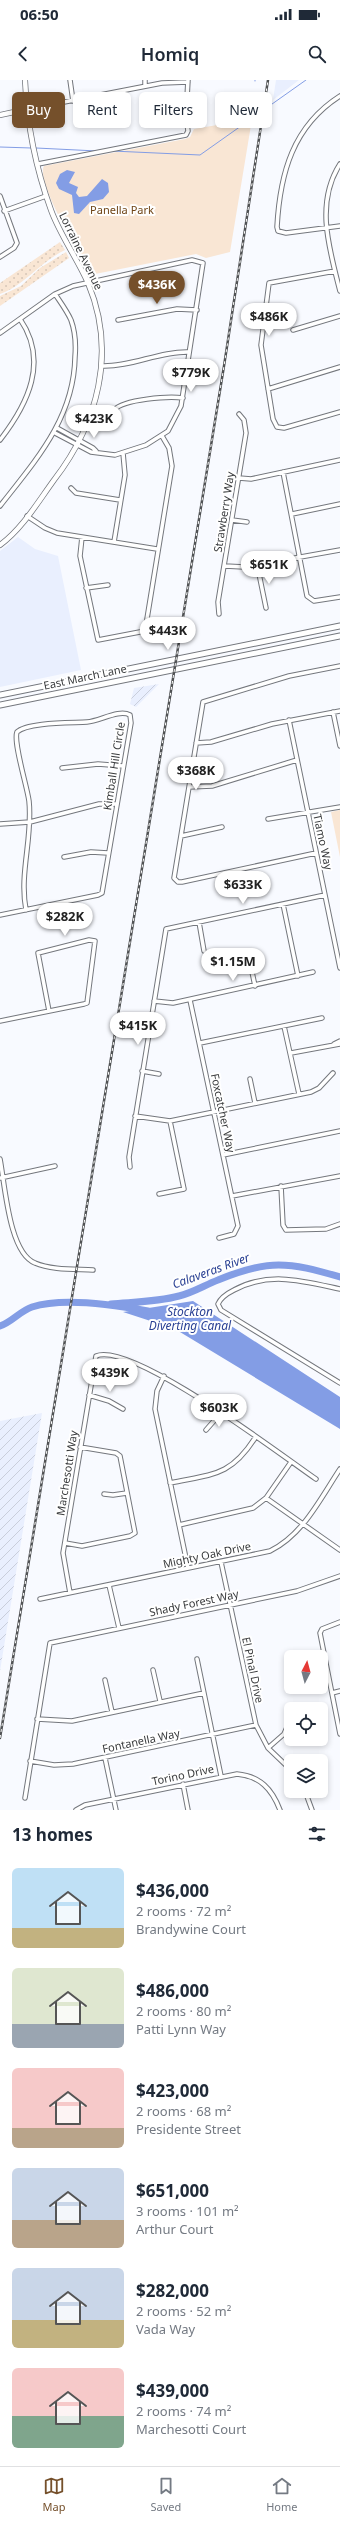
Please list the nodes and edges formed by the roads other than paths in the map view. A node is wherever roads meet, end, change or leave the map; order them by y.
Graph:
1 (25, 80) edge
2 (70, 80) edge
3 (144, 80) edge
4 (188, 81) edge
5 (145, 86) junction
6 (26, 92) edge
7 (116, 92) edge
8 (340, 96) edge
9 (73, 101) joint
10 (65, 102) edge
11 (12, 112) edge
12 (0, 115) edge
13 (31, 128) edge
14 (38, 164) junction
15 (340, 164) edge
16 (0, 196) edge
17 (46, 196) junction
18 (4, 210) junction
19 (340, 226) edge
20 (327, 229) junction
21 (0, 257) edge
22 (335, 271) junction
23 (88, 282) junction
24 (340, 291) edge
25 (56, 294) junction
26 (197, 310) junction
27 (340, 316) edge
28 (20, 319) junction
29 (118, 320) dead end
30 (293, 330) dead end
31 (0, 333) edge
32 (189, 352) junction
33 (102, 366) junction
34 (340, 367) edge
35 (268, 388) junction
36 (183, 398) junction
37 (114, 410) dead end
38 (340, 412) edge
39 (240, 414) dead end
40 (57, 428) junction
41 (55, 433) junction
42 (162, 436) junction
43 (0, 440) edge
44 (81, 441) junction
45 (78, 446) junction
46 (96, 451) junction
47 (123, 453) junction
48 (340, 460) edge
49 (283, 472) junction
50 (239, 478) junction
51 (71, 488) dead end
52 (120, 500) junction
53 (340, 504) edge
54 (0, 506) edge
55 (292, 514) junction
56 (27, 516) junction
57 (232, 520) junction
58 (247, 522) dead end
59 (82, 537) junction
60 (114, 542) junction
61 (0, 545) edge
62 (157, 549) junction
63 (340, 550) edge
64 (300, 556) junction
65 (257, 564) junction
66 (225, 566) junction
67 (108, 585) dead end
68 (86, 588) junction
69 (340, 597) edge
70 (266, 608) dead end
71 (219, 614) dead end
72 (340, 626) edge
73 (340, 636) edge
74 (340, 666) edge
75 (0, 695) edge
76 (0, 705) edge
77 (340, 711) edge
78 (333, 712) junction
79 (288, 720) junction
80 (196, 743) junction
81 (340, 746) edge
82 (297, 760) junction
83 (123, 766) junction
84 (62, 768) dead end
85 (189, 787) junction
86 (117, 804) junction
87 (340, 806) edge
88 (308, 812) junction
89 (268, 819) dead end
90 (30, 822) junction
91 (0, 824) edge
92 (222, 827) dead end
93 (181, 836) junction
94 (108, 853) junction
95 (316, 853) junction
96 (64, 857) dead end
97 (325, 895) junction
98 (283, 904) junction
99 (26, 910) junction
100 (0, 915) edge
101 (199, 922) junction
102 (204, 951) dead end
103 (249, 958) dead end
104 (340, 968) edge
105 (313, 972) dead end
106 (298, 976) junction
107 (255, 986) junction
108 (190, 1000) junction
109 (154, 1001) junction
110 (49, 1011) junction
111 (322, 1018) dead end
112 (0, 1021) edge
113 (284, 1026) junction
114 (340, 1041) edge
115 (200, 1043) junction
116 (334, 1044) junction
117 (340, 1044) edge
118 (291, 1053) junction
119 (142, 1071) junction
120 (333, 1073) dead end
121 (159, 1074) dead end
122 (250, 1079) dead end
123 (299, 1094) junction
124 (255, 1103) junction
125 (214, 1112) junction
126 (135, 1116) junction
127 (170, 1121) junction
128 (340, 1131) edge
129 (223, 1155) junction
130 (0, 1159) edge
131 (55, 1166) dead end
132 (130, 1167) dead end
133 (340, 1176) edge
134 (2, 1177) edge
135 (281, 1186) junction
136 (159, 1194) dead end
137 (232, 1196) junction
138 (340, 1224) edge
139 (218, 1238) dead end
140 (93, 1270) dead end
141 (340, 1289) edge
142 (164, 1376) junction
143 (340, 1383) edge
144 (89, 1395) junction
145 (123, 1409) dead end
146 (220, 1414) junction
147 (206, 1430) dead end
148 (255, 1438) junction
149 (80, 1447) junction
150 (291, 1462) junction
151 (340, 1469) edge
152 (316, 1479) dead end
153 (170, 1483) junction
154 (127, 1493) junction
155 (104, 1494) dead end
156 (266, 1498) junction
157 (303, 1524) junction
158 (179, 1525) junction
159 (65, 1543) junction
160 (340, 1550) edge
161 (221, 1562) junction
162 (188, 1568) junction
163 (340, 1576) edge
164 (109, 1585) junction
165 (70, 1593) junction
166 (40, 1599) dead end
167 (230, 1605) junction
168 (340, 1622) edge
169 (119, 1628) junction
170 (197, 1660) dead end
171 (153, 1670) dead end
172 (105, 1680) dead end
173 (340, 1691) edge
174 (204, 1692) junction
175 (332, 1693) junction
176 (160, 1701) junction
177 (112, 1712) junction
178 (37, 1719) junction
179 (256, 1725) junction
180 (284, 1734) edge
181 (340, 1734) edge
182 (213, 1735) junction
183 (268, 1748) junction
184 (105, 1758) junction
185 (30, 1761) junction
186 (284, 1763) edge
187 (221, 1776) junction
188 (182, 1784) junction
189 (25, 1798) dead end
190 (308, 1798) edge
191 (114, 1799) junction
192 (76, 1810) edge
193 (116, 1810) edge
194 (188, 1810) edge
195 (280, 1810) edge
196 (312, 1810) edge

1 - 6 street, Lorraine Avenue
2 - 9 street
3 - 5 street
4 - 5 street
4 - 14 street
5 - 7 street
8 - 20 street
9 - 10 street
11 - 12 street
13 - 14 street, Lorraine Avenue
14 - 17 street, Lorraine Avenue
15 - 20 street
16 - 18 street
17 - 18 street
17 - 23 street, Lorraine Avenue
18 - 21 street
19 - 20 street
20 - 22 street
22 - 24 street
22 - 35 street
23 - 25 street
23 - 26 street
23 - 33 street, Lorraine Avenue
25 - 28 street
25 - 40 street
26 - 29 street
26 - 32 street
27 - 30 street
28 - 31 street
28 - 43 street
32 - 33 street
32 - 36 street
33 - 44 street, Lorraine Avenue
34 - 35 street
35 - 38 street
36 - 37 street
36 - 42 street
39 - 50 street, Strawberry Way
40 - 41 street
40 - 44 street
41 - 45 street
41 - 54 street
42 - 47 street
42 - 62 street
44 - 45 street, Lorraine Avenue
44 - 46 street
45 - 46 street
45 - 56 street, Lorraine Avenue
46 - 47 street
47 - 52 street
48 - 49 street
49 - 50 street
49 - 55 street
50 - 57 street, Strawberry Way
51 - 52 street
52 - 60 street
53 - 55 street
55 - 64 street
56 - 59 street
56 - 61 street, Lorraine Avenue
57 - 58 street
57 - 66 street, Strawberry Way
59 - 60 street
59 - 68 street
60 - 62 street
62 - 68 street
63 - 64 street
64 - 65 street
64 - 69 street
65 - 66 street
65 - 70 street
66 - 71 street, Strawberry Way
67 - 68 street
72 - 75 main road, East March Lane
73 - 76 main road, East March Lane
74 - 80 street
77 - 78 street
78 - 79 street
78 - 81 street
79 - 80 street
79 - 82 street, Tiamo Way
80 - 85 street
82 - 85 street
82 - 88 street, Tiamo Way
83 - 84 street
83 - 86 street, Kimball Hill Circle
83 - 90 street, Kimball Hill Circle
85 - 93 street
86 - 90 street
86 - 94 street, Kimball Hill Circle
87 - 88 street
88 - 89 street
88 - 95 street, Tiamo Way
90 - 91 street
90 - 99 street, Kimball Hill Circle
92 - 93 street
93 - 95 street
94 - 96 street
94 - 99 street, Kimball Hill Circle
95 - 97 street, Tiamo Way
97 - 98 street
97 - 104 street, Tiamo Way
98 - 101 street
98 - 106 street
99 - 100 street
101 - 102 street
101 - 109 street
103 - 107 street
105 - 106 street
106 - 107 street
107 - 108 street
108 - 109 street
108 - 115 street, Foxcatcher Way
109 - 119 street
110 - 110 street
110 - 112 street
111 - 113 street
113 - 115 street
113 - 118 street
114 - 116 street
115 - 125 street, Foxcatcher Way
116 - 117 street
116 - 118 street
118 - 123 street
119 - 121 street
119 - 126 street
120 - 123 street
122 - 124 street
123 - 124 street
124 - 125 street
125 - 127 street
125 - 129 street, Foxcatcher Way
126 - 127 street
126 - 132 street
127 - 136 street
128 - 129 street
129 - 137 street, Foxcatcher Way
130 - 134 street
131 - 134 street
133 - 135 street
134 - 140 street
135 - 137 street
135 - 138 street
137 - 139 street, Foxcatcher Way
141 - 143 street
142 - 144 street, Marchesotti Way
142 - 146 street
142 - 153 street
144 - 145 street
144 - 149 street, Marchesotti Way
146 - 147 street
146 - 148 street
148 - 150 street
148 - 153 street
149 - 154 street
149 - 159 street, Marchesotti Way
150 - 152 street
150 - 156 street
151 - 157 street, Mighty Oak Drive
153 - 158 street
154 - 155 street
154 - 159 street
156 - 157 street
156 - 158 street
157 - 160 street
157 - 161 street, Mighty Oak Drive
158 - 162 street
159 - 165 street, Marchesotti Way
161 - 162 street, Mighty Oak Drive
161 - 167 street, El Pinal Drive
162 - 164 street, Mighty Oak Drive
163 - 167 street, Shady Forest Way
164 - 165 street, Mighty Oak Drive
164 - 169 street
165 - 166 street, Mighty Oak Drive
167 - 169 street, Shady Forest Way
167 - 179 street, El Pinal Drive
168 - 175 street
169 - 178 street, Shady Forest Way
170 - 174 street
171 - 176 street
172 - 177 street
173 - 175 street
174 - 176 street
174 - 182 street
175 - 181 street
176 - 177 street
177 - 178 street
178 - 185 street
179 - 182 street, Fontanella Way
179 - 183 street, El Pinal Drive
180 - 183 street
182 - 184 street, Fontanella Way
182 - 187 street
183 - 186 street, El Pinal Drive
184 - 185 street, Fontanella Way
184 - 191 street
185 - 189 street
187 - 188 street, Torino Drive
187 - 195 street, Torino Drive
188 - 191 street, Torino Drive
188 - 194 street
190 - 196 street
191 - 192 street, Torino Drive
191 - 193 street

